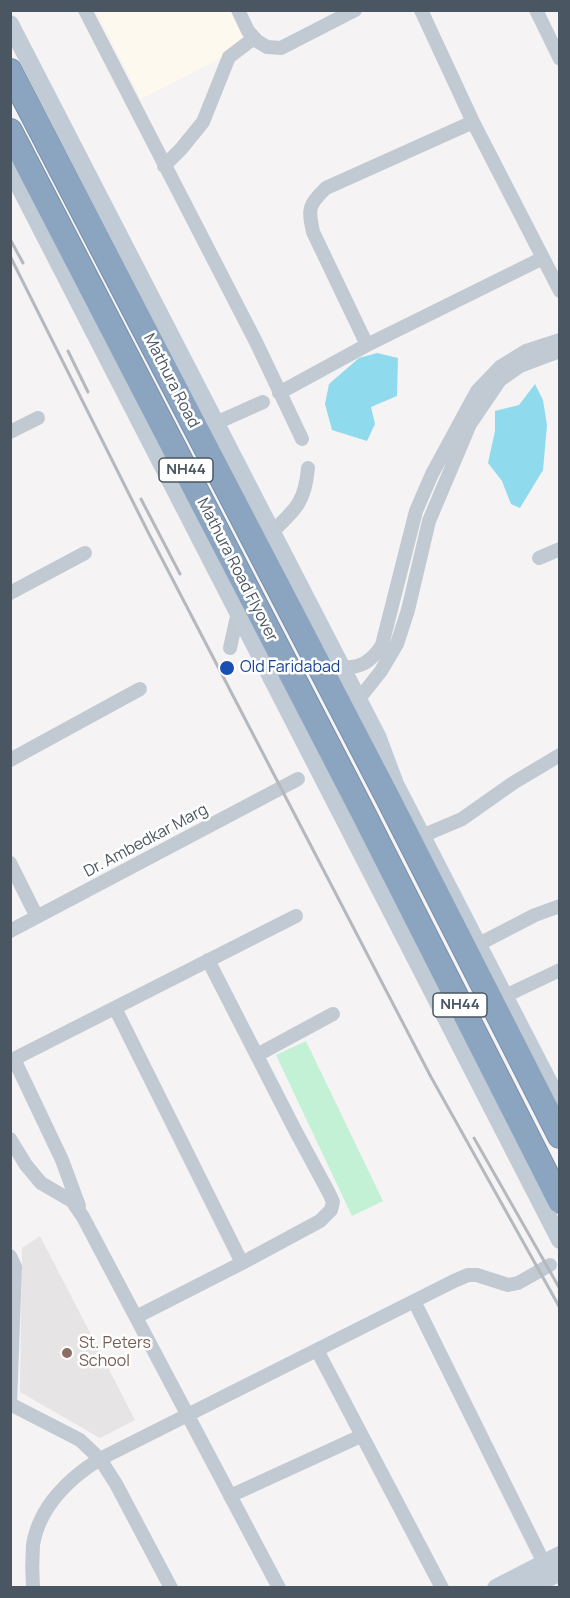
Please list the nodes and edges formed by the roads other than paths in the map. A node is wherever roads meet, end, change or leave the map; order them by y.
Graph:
1 (85, 10) edge
2 (238, 10) edge
3 (355, 10) edge
4 (421, 10) edge
5 (536, 10) edge
6 (10, 24) edge
7 (254, 38) junction
8 (560, 58) edge
9 (10, 71) edge
10 (473, 122) junction
11 (10, 131) edge
12 (165, 166) junction
13 (10, 168) edge
14 (543, 258) junction
15 (560, 291) edge
16 (560, 340) edge
17 (368, 345) junction
18 (560, 351) edge
19 (279, 393) junction
20 (263, 402) dead end
21 (38, 417) dead end
22 (216, 423) junction
23 (10, 432) edge
24 (302, 439) dead end
25 (308, 468) dead end
26 (272, 532) junction
27 (560, 549) edge
28 (85, 553) dead end
29 (539, 558) dead end
30 (10, 593) edge
31 (238, 612) junction
32 (230, 648) dead end
33 (340, 667) junction
34 (140, 689) dead end
35 (332, 691) junction
36 (358, 700) junction
37 (560, 755) edge
38 (10, 760) edge
39 (391, 774) junction
40 (298, 779) dead end
41 (422, 836) junction
42 (10, 863) edge
43 (560, 906) edge
44 (296, 916) dead end
45 (37, 917) junction
46 (10, 931) edge
47 (479, 945) junction
48 (208, 960) junction
49 (560, 970) edge
50 (505, 996) junction
51 (115, 1008) junction
52 (333, 1014) dead end
53 (257, 1055) junction
54 (12, 1060) edge
55 (560, 1104) edge
56 (560, 1136) edge
57 (10, 1139) edge
58 (560, 1201) edge
59 (83, 1217) junction
60 (560, 1240) edge
61 (10, 1256) edge
62 (242, 1263) junction
63 (549, 1265) dead end
64 (414, 1301) junction
65 (136, 1317) junction
66 (317, 1350) junction
67 (188, 1415) junction
68 (361, 1436) junction
69 (100, 1459) junction
70 (230, 1496) junction
71 (554, 1564) edge
72 (33, 1587) edge
73 (171, 1587) edge
74 (279, 1587) edge
75 (442, 1587) edge
76 (496, 1587) edge
77 (529, 1587) edge

1 - 12 street
2 - 7 street
3 - 7 street
4 - 10 street
5 - 8 street
6 - 22 main road
7 - 12 street
9 - 35 highway, Mathura Road / NH44
10 - 14 street
10 - 17 street
11 - 58 highway, Mathura Road Flyover / NH44
12 - 19 street
13 - 31 main road
14 - 15 street
14 - 17 street
16 - 33 street
17 - 19 street
18 - 36 street
19 - 24 street
20 - 22 street
21 - 23 street
22 - 26 main road
25 - 26 street
26 - 33 main road
27 - 29 street
28 - 30 street
31 - 32 street
31 - 60 main road
33 - 36 main road
34 - 38 street
35 - 39 highway
35 - 56 highway, NH44
36 - 39 main road
37 - 41 street
39 - 41 main road
40 - 45 street, Dr. Ambedkar Marg
41 - 47 main road
42 - 45 street
43 - 47 street
44 - 48 street
45 - 46 street, Dr. Ambedkar Marg
47 - 50 main road
48 - 51 street
48 - 53 street
49 - 50 street
50 - 55 main road
51 - 54 street
51 - 62 street
52 - 53 street
53 - 62 street
54 - 59 street
57 - 59 street
59 - 65 street
61 - 69 street
62 - 65 street
63 - 64 street
64 - 66 street
64 - 71 street
65 - 67 street
66 - 67 street
66 - 68 street
67 - 69 street
67 - 70 street
68 - 70 street
68 - 75 street
69 - 72 street
69 - 73 street
70 - 74 street
71 - 76 main road
71 - 77 main road

